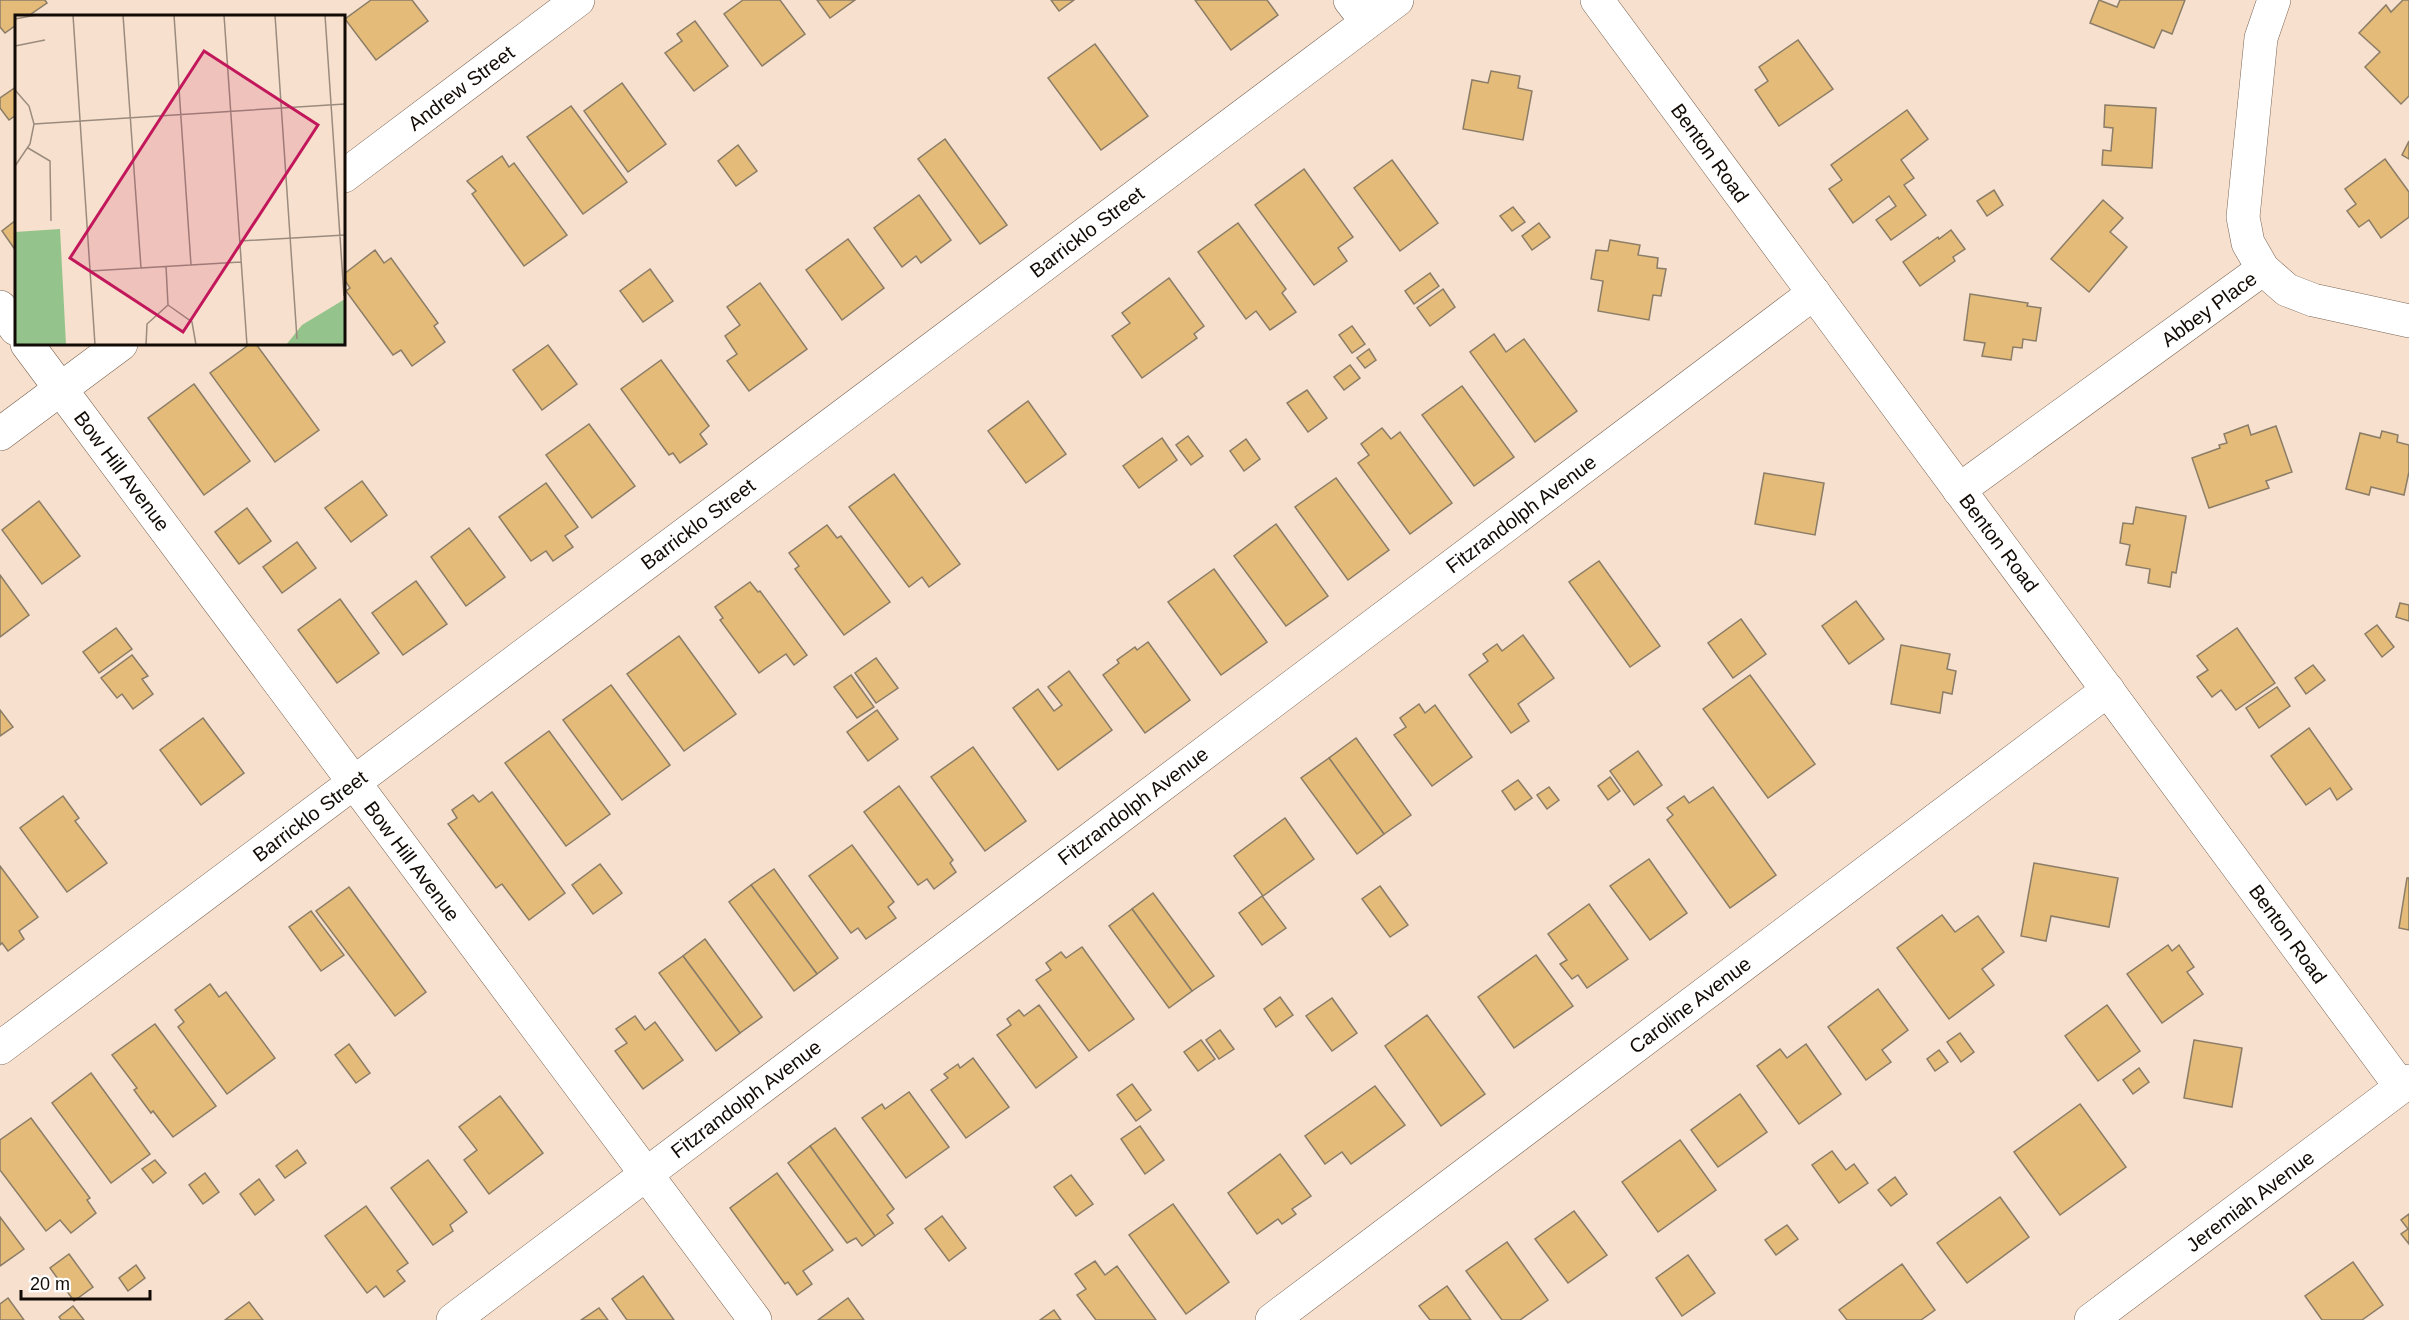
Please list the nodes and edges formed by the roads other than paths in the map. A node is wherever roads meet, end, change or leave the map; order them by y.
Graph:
1 (578, 0) edge
2 (1397, 0) edge
3 (1597, 0) edge
4 (2274, 0) edge
5 (1359, 11) edge
6 (345, 175) edge
7 (2263, 269) junction
8 (1814, 293) junction
9 (0, 307) edge
10 (2409, 321) edge
11 (15, 328) edge
12 (28, 345) edge
13 (120, 345) edge
14 (61, 389) junction
15 (0, 434) edge
16 (1959, 490) junction
17 (2108, 690) junction
18 (354, 782) junction
19 (0, 1048) edge
20 (2405, 1084) edge
21 (646, 1174) junction
22 (453, 1320) edge
23 (755, 1320) edge
24 (1272, 1320) edge
25 (2091, 1320) edge

1 - 6 street, Andrew Street
2 - 5 street, Barricklo Street
3 - 8 street, Benton Road
4 - 7 street, Abbey Place
5 - 18 street, Barricklo Street
7 - 10 street
7 - 16 street, Abbey Place
8 - 16 street, Benton Road
8 - 21 street, Fitzrandolph Avenue
9 - 11 street
12 - 14 street, Bow Hill Avenue
13 - 14 street
14 - 15 street
14 - 18 street, Bow Hill Avenue
16 - 17 street, Benton Road
17 - 20 street, Benton Road
17 - 24 street, Caroline Avenue
18 - 19 street, Barricklo Street
18 - 21 street, Bow Hill Avenue
20 - 25 street, Jeremiah Avenue
21 - 22 street, Fitzrandolph Avenue
21 - 23 street, Bow Hill Avenue

